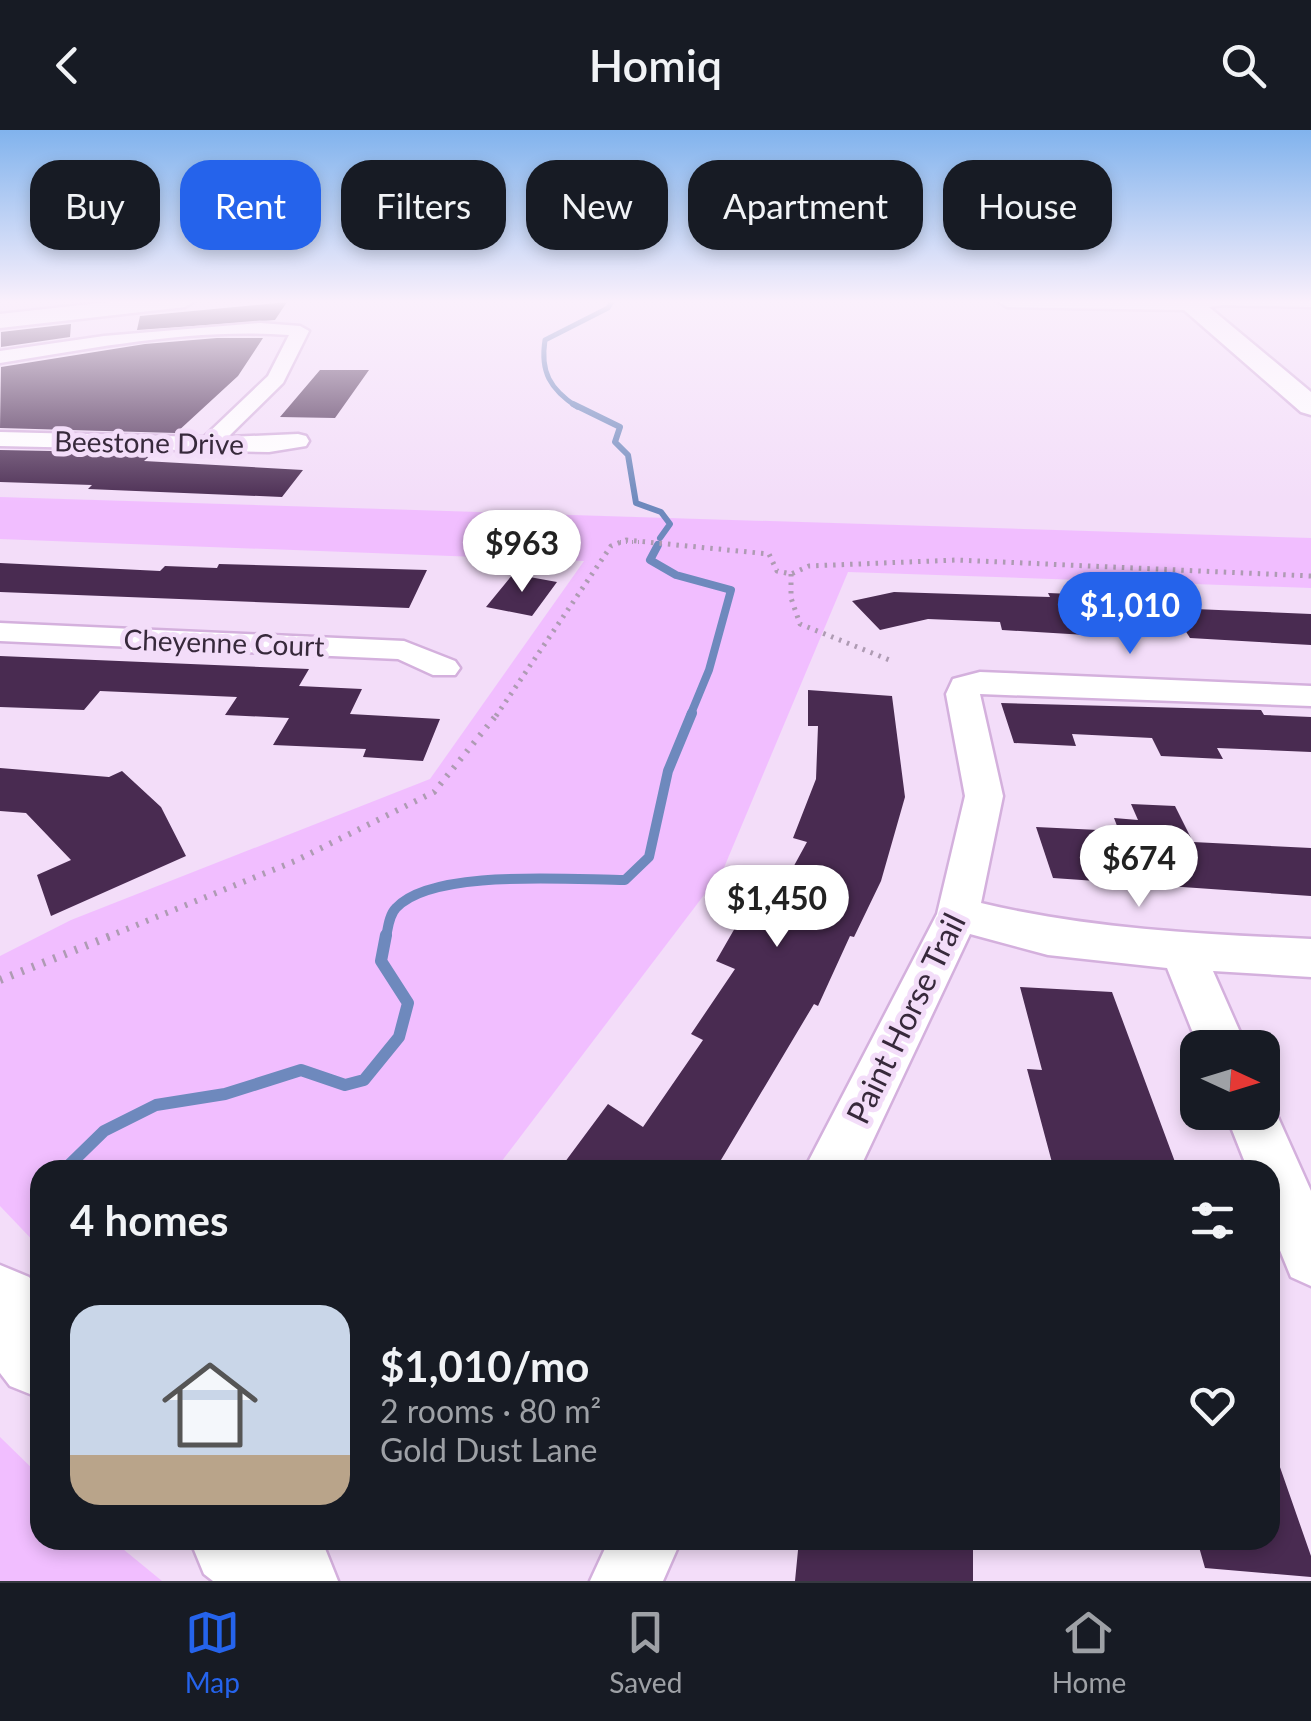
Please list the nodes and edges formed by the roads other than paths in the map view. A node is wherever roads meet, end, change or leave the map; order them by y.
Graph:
1 (282, 368) edge
2 (1273, 368) edge
3 (1311, 406) edge
4 (0, 439) edge
5 (298, 441) dead end
6 (210, 443) junction
7 (0, 632) edge
8 (444, 668) dead end
9 (1311, 696) edge
10 (958, 914) junction
11 (1182, 951) junction
12 (1311, 958) edge
13 (1215, 1030) edge
14 (1258, 1130) edge
15 (836, 1160) edge
16 (1270, 1160) edge
17 (1280, 1183) edge
18 (1311, 1256) edge
19 (0, 1306) edge
20 (30, 1344) edge
21 (250, 1550) edge
22 (641, 1550) edge
23 (289, 1581) edge
24 (626, 1581) edge

1 - 6 street
2 - 3 main road
4 - 6 street, Beestone Drive
5 - 6 street, Beestone Drive
7 - 8 street, Cheyenne Court
9 - 10 street, Paint Horse Trail
10 - 11 street
10 - 15 street, Paint Horse Trail
11 - 12 street
11 - 13 street
14 - 16 street
17 - 18 street
19 - 20 main road
21 - 23 main road
22 - 24 street

